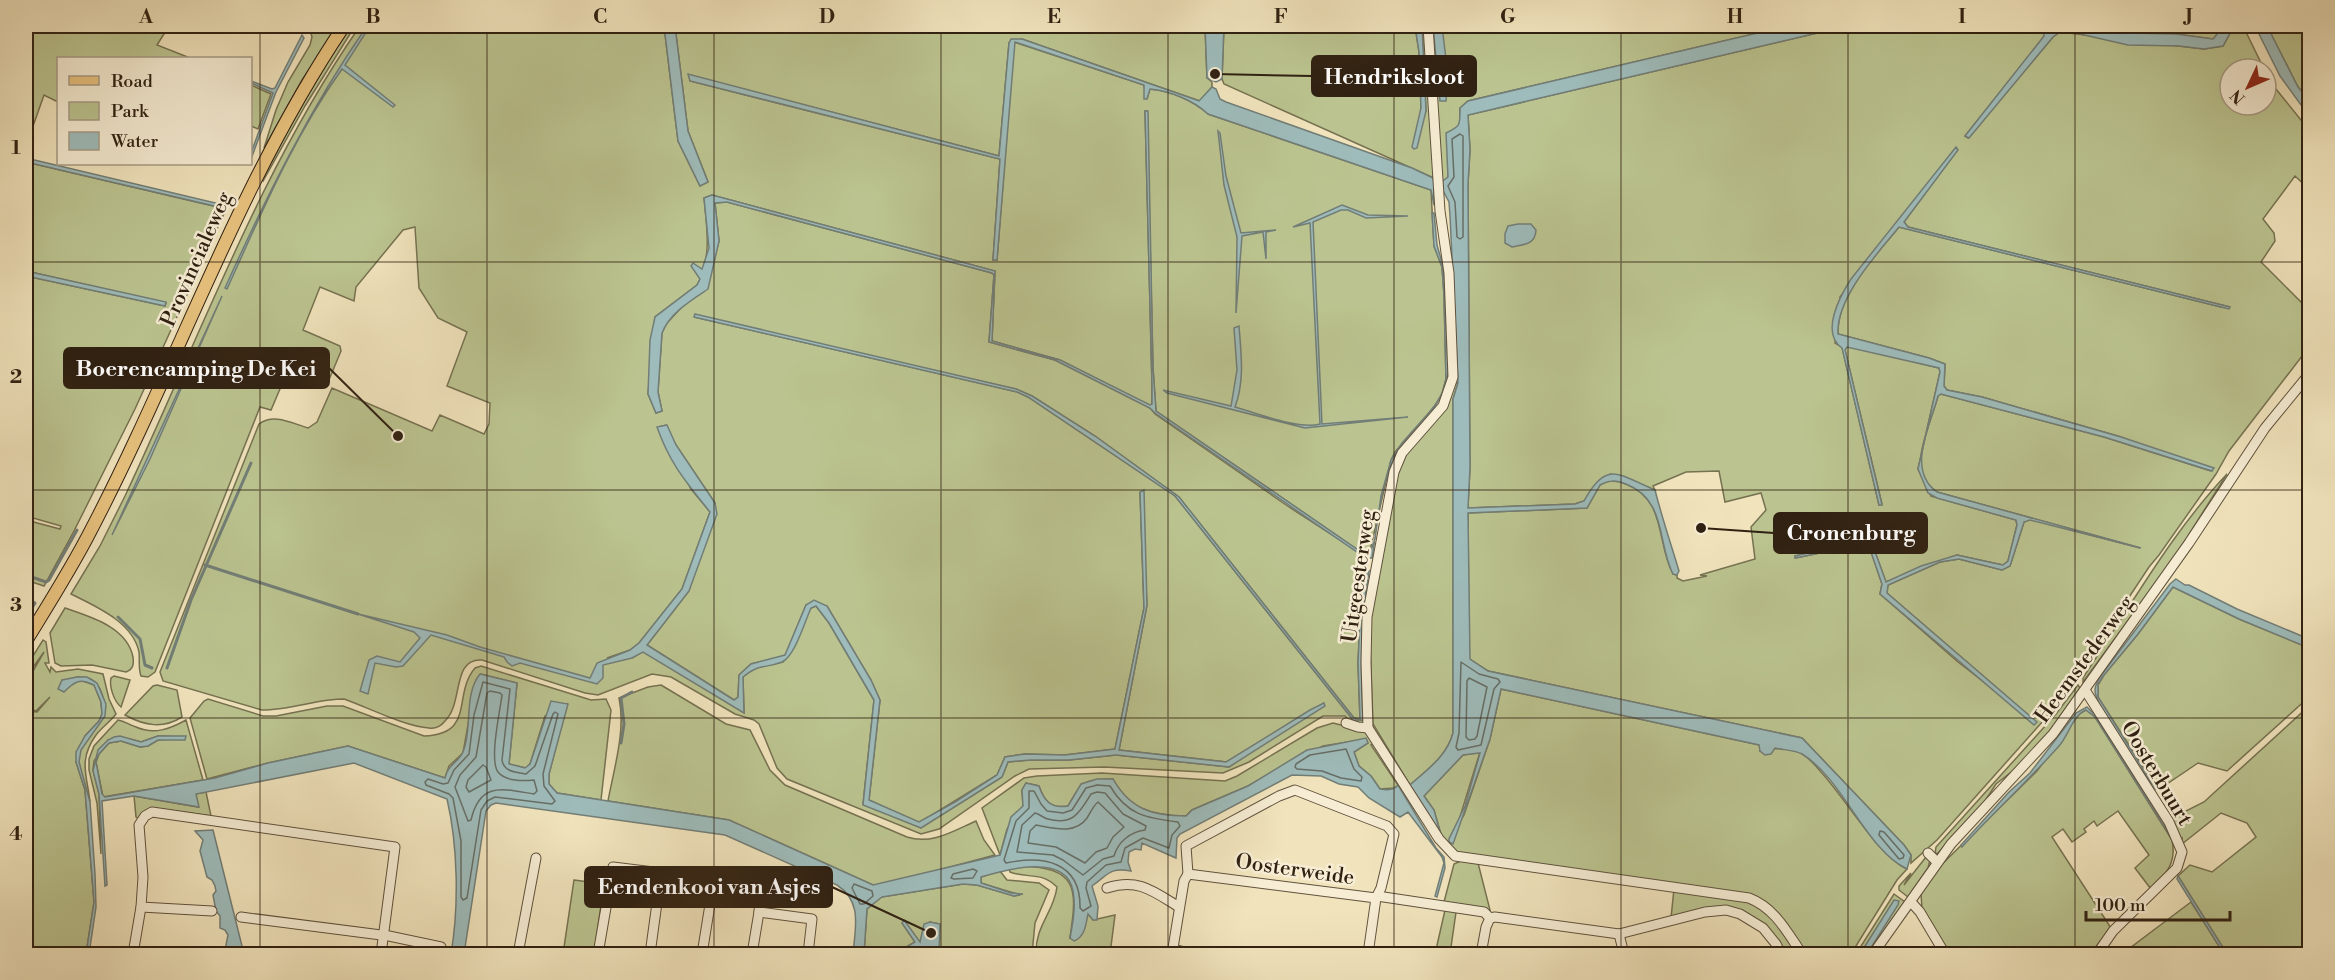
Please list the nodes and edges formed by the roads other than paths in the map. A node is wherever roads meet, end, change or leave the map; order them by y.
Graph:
1 (344, 26) edge
2 (1428, 26) edge
3 (2310, 373) edge
4 (26, 641) edge
5 (2085, 690) junction
6 (1346, 723) dead end
7 (1368, 728) junction
8 (1928, 853) dead end
9 (536, 858) dead end
10 (1937, 862) junction
11 (661, 874) junction
12 (1188, 874) junction
13 (713, 886) junction
14 (1107, 888) dead end
15 (1377, 897) junction
16 (1911, 902) junction
17 (141, 907) junction
18 (1179, 907) junction
19 (212, 911) dead end
20 (759, 912) junction
21 (241, 917) dead end
22 (1490, 918) junction
23 (1618, 934) junction
24 (383, 937) junction
25 (441, 947) dead end
26 (1173, 952) edge
27 (133, 954) edge
28 (381, 954) edge
29 (482, 954) edge
30 (501, 954) edge
31 (519, 954) edge
32 (598, 954) edge
33 (650, 954) edge
34 (702, 954) edge
35 (752, 954) edge
36 (808, 954) edge
37 (1193, 954) edge
38 (1368, 954) edge
39 (1482, 954) edge
40 (1624, 954) edge
41 (1781, 954) edge
42 (1802, 954) edge
43 (1873, 954) edge
44 (1945, 954) edge
45 (2097, 954) edge

1 - 4 main road, Provincialeweg
2 - 7 street, Uitgeesterweg
3 - 5 street, Heemstederweg
5 - 10 street, Heemstederweg
5 - 45 street, Oosterbuurt
6 - 7 street
7 - 42 street, Uitgeesterweg
8 - 10 street
9 - 31 street
10 - 16 street, Heemstederweg
11 - 13 street
11 - 32 street
11 - 33 street
12 - 15 street, Oosterweide
12 - 15 street
12 - 18 street
13 - 20 street
13 - 34 street
14 - 18 street
15 - 22 street
15 - 38 street, Oosterweide
16 - 43 street, Heemstederweg
16 - 44 street
17 - 19 street
17 - 24 street
17 - 27 street
18 - 26 street
20 - 35 street
20 - 36 street
21 - 24 street
22 - 23 street
22 - 39 street
23 - 40 street
23 - 41 street
24 - 25 street
24 - 28 street
26 - 37 street
29 - 30 street

